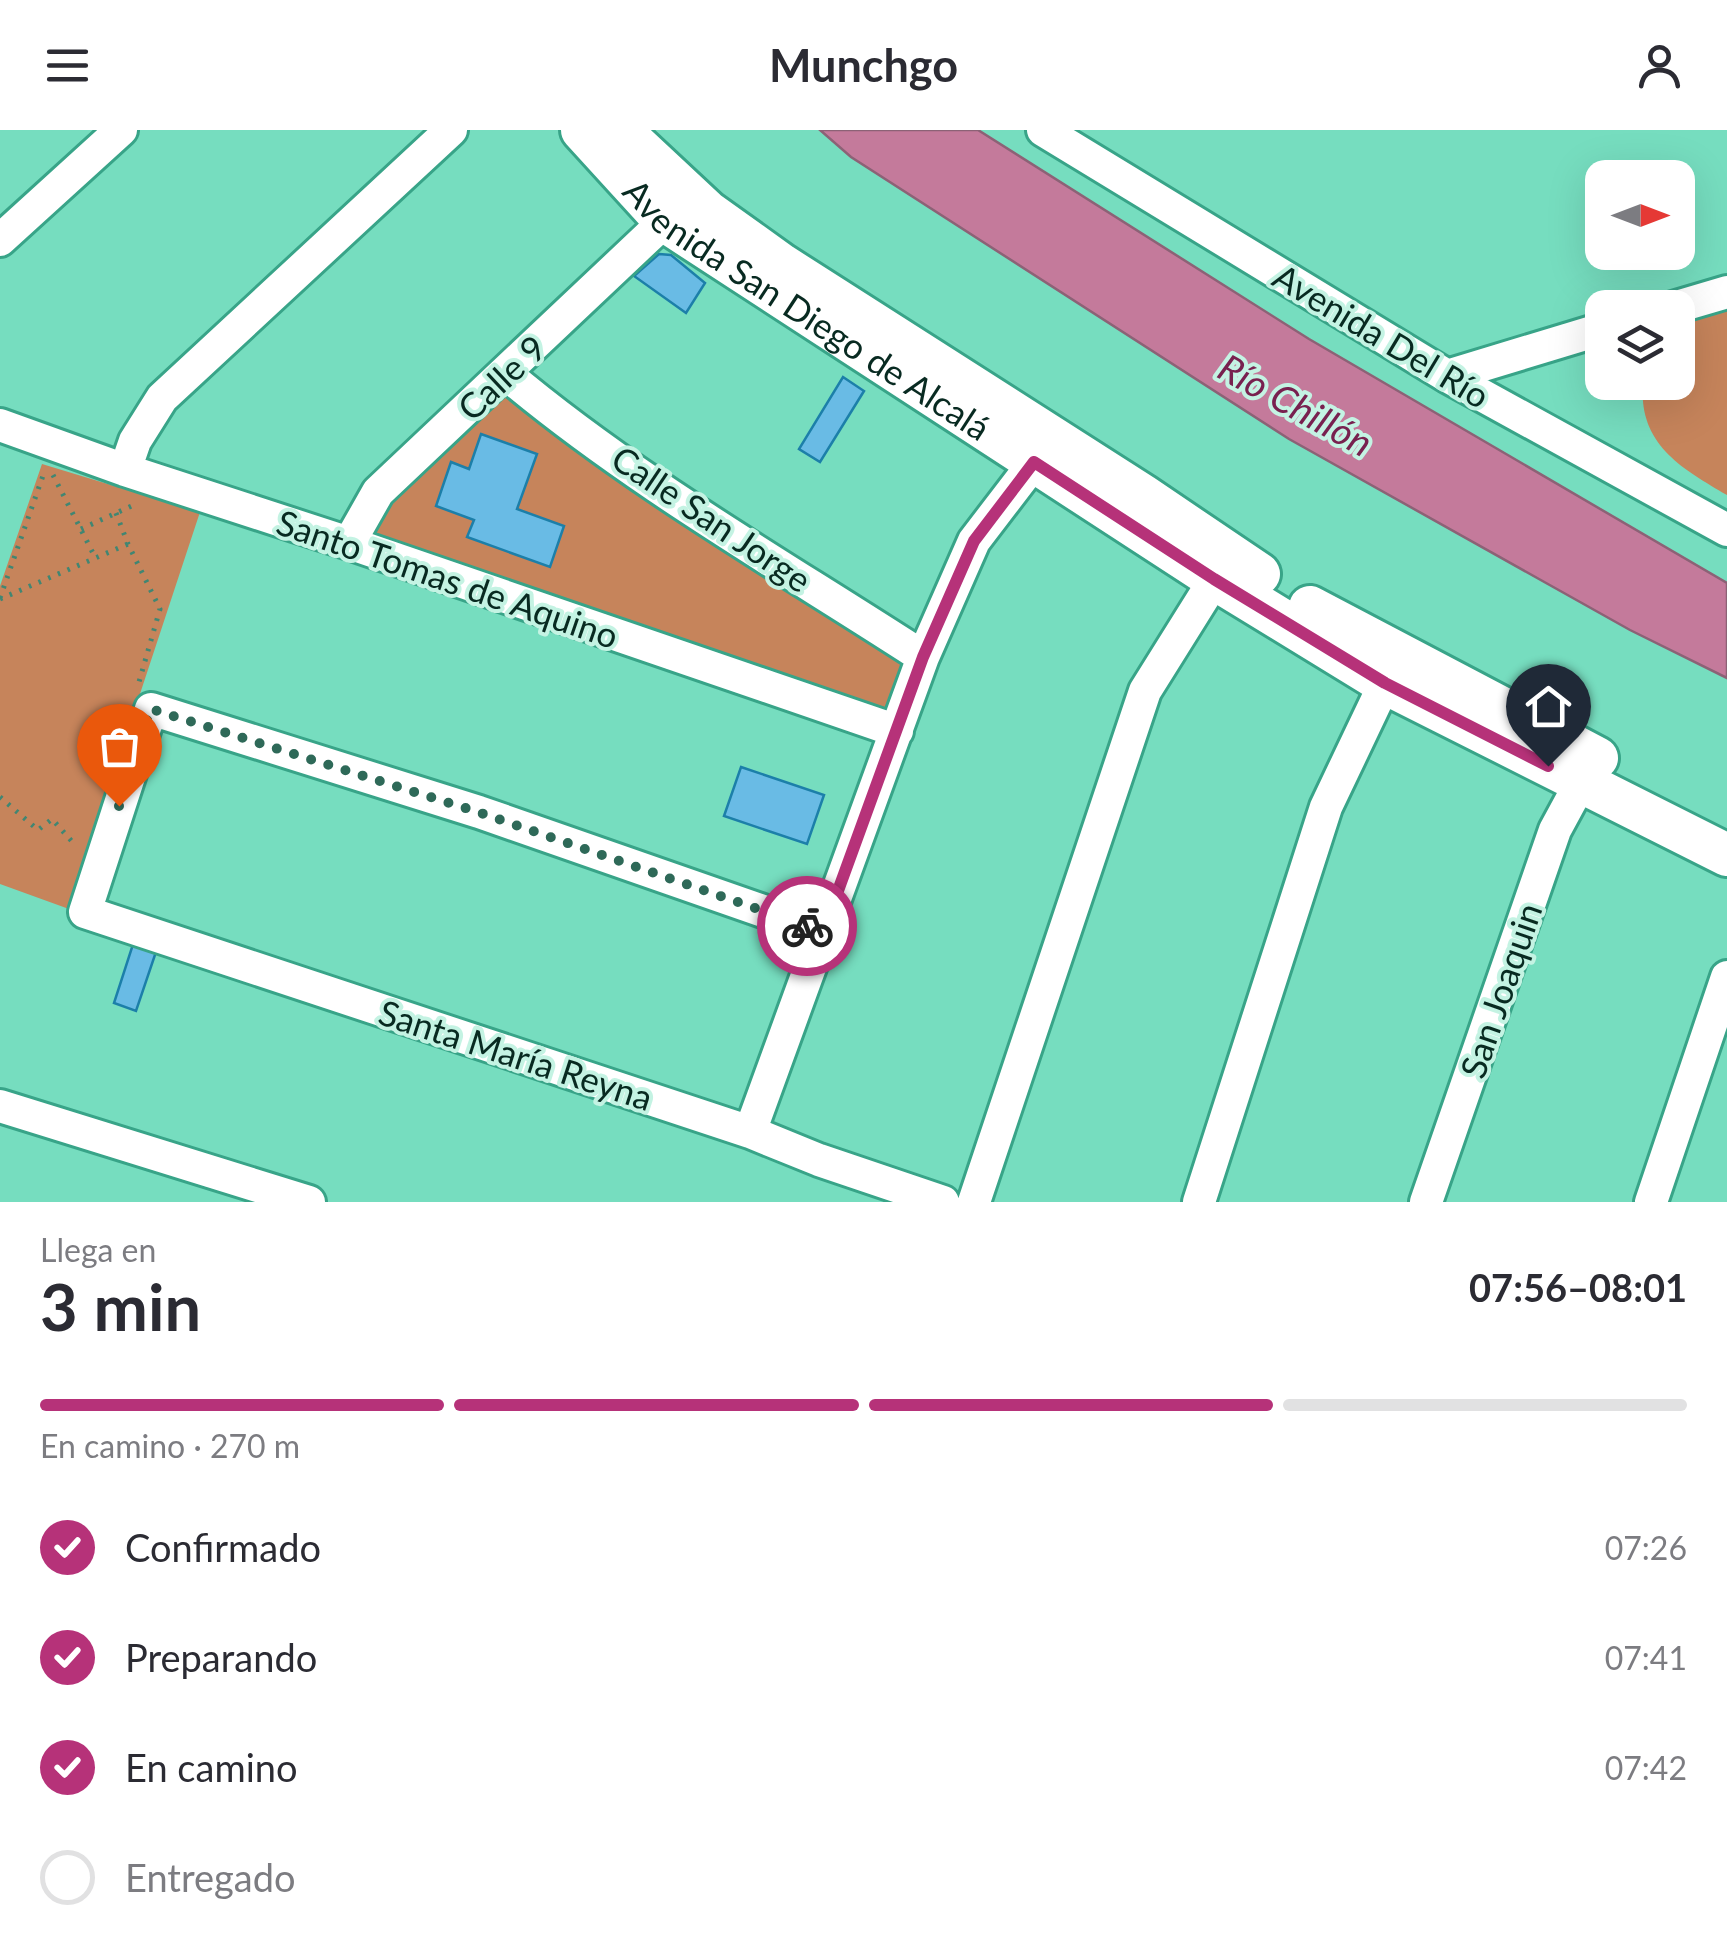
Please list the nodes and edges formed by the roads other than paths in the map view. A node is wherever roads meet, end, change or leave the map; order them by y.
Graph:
1 (121, 130) edge
2 (452, 130) edge
3 (582, 130) edge
4 (620, 130) edge
5 (1043, 130) edge
6 (665, 221) junction
7 (0, 240) edge
8 (1727, 292) edge
9 (1695, 302) edge
10 (1585, 334) edge
11 (506, 373) junction
12 (1447, 376) junction
13 (0, 424) edge
14 (1044, 450) junction
15 (125, 470) junction
16 (1727, 530) edge
17 (349, 543) junction
18 (1214, 579) junction
19 (923, 657) junction
20 (1385, 683) junction
21 (897, 731) junction
22 (1581, 782) junction
23 (1727, 823) edge
24 (1727, 856) edge
25 (823, 932) junction
26 (1727, 977) edge
27 (0, 1106) edge
28 (750, 1132) junction
29 (309, 1202) edge
30 (944, 1202) edge
31 (974, 1202) edge
32 (1199, 1202) edge
33 (1426, 1202) edge
34 (1651, 1202) edge

1 - 7 street
2 - 15 street
3 - 6 main road, Avenida San Diego de Alcalá
4 - 14 main road, Avenida San Diego de Alcalá
5 - 12 street, Avenida Del Río
6 - 11 street, Calle 9
6 - 14 main road, Avenida San Diego de Alcalá
8 - 9 street
10 - 12 street
11 - 17 street, Calle 9
11 - 19 street, Calle San Jorge
12 - 16 street, Avenida Del Río
13 - 15 street, Santo Tomas de Aquino
14 - 18 main road, Avenida San Diego de Alcalá
14 - 19 street
14 - 23 main road, Avenida San Diego de Alcalá
15 - 17 street, Santo Tomas de Aquino
17 - 21 street, Santo Tomas de Aquino
18 - 20 main road, Avenida San Diego de Alcalá
18 - 31 street
19 - 21 street
20 - 22 main road, Avenida San Diego de Alcalá
20 - 32 street
21 - 25 street
22 - 24 main road, Avenida San Diego de Alcalá
22 - 33 street, San Joaquin
25 - 28 street
25 - 28 street, Santa María Reyna
26 - 34 street
27 - 29 street
28 - 30 street, Santa María Reyna

